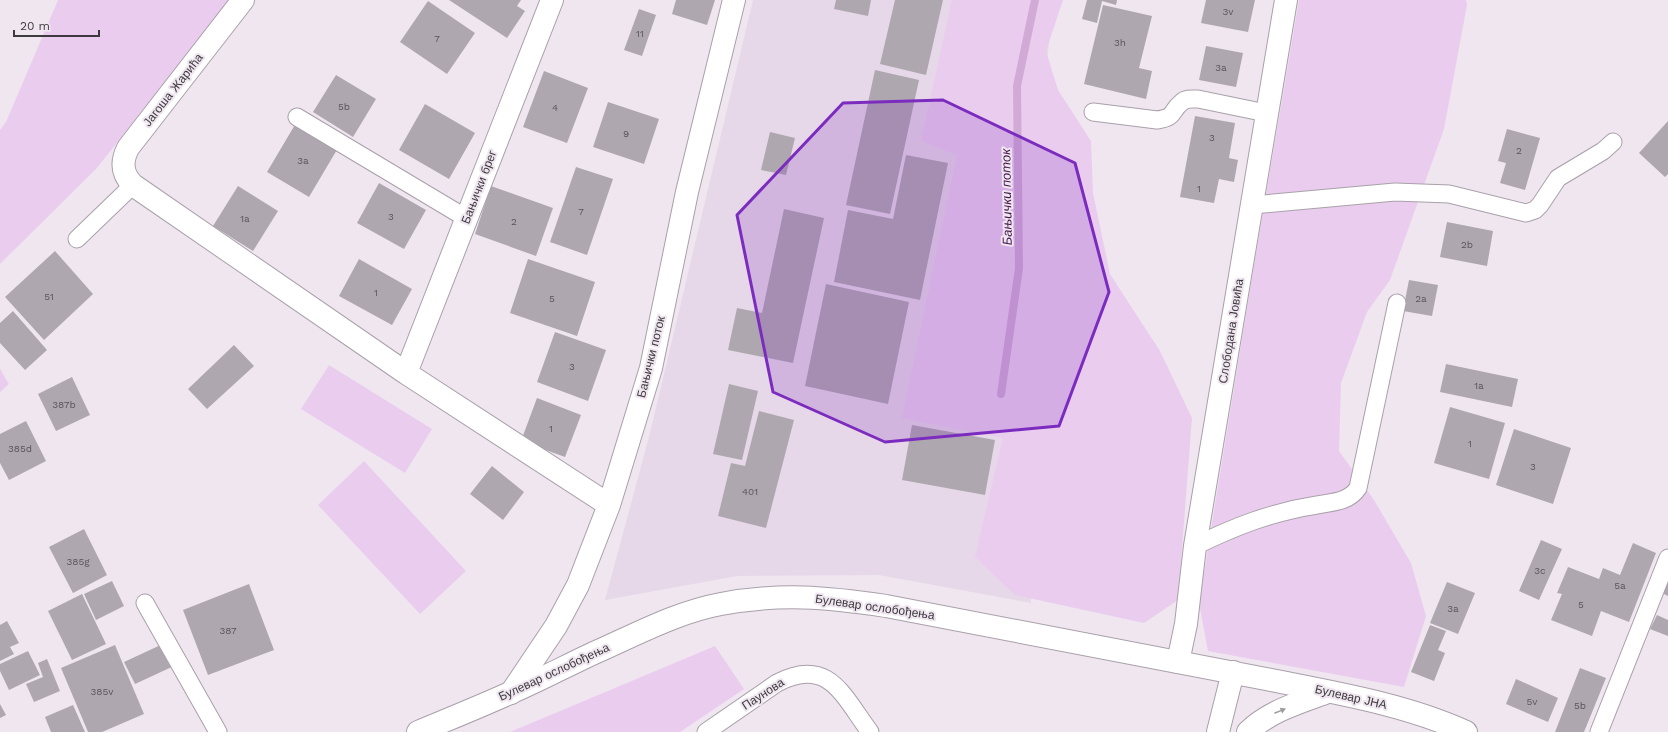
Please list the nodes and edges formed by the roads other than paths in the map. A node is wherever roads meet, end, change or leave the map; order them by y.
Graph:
1 (243, 0) edge
2 (552, 0) edge
3 (734, 0) edge
4 (1286, 0) edge
5 (1093, 112) dead end
6 (1266, 112) junction
7 (297, 117) dead end
8 (1613, 142) dead end
9 (133, 185) junction
10 (1252, 205) junction
11 (466, 218) junction
12 (77, 239) dead end
13 (1397, 303) dead end
14 (406, 374) junction
15 (608, 505) junction
16 (1196, 546) junction
17 (1668, 558) edge
18 (145, 603) dead end
19 (1178, 662) junction
20 (1233, 672) junction
21 (511, 692) junction
22 (1328, 692) junction
23 (218, 732) edge
24 (418, 732) edge
25 (706, 732) edge
26 (870, 732) edge
27 (1218, 732) edge
28 (1248, 732) edge
29 (1466, 732) edge
30 (1599, 732) edge

1 - 9 street, Јагоша Жарића
2 - 11 street, Бањички брег
3 - 15 street, Бањички поток
4 - 6 street, Слободана Јовића
5 - 6 lane
6 - 10 street, Слободана Јовића
7 - 11 lane
8 - 10 lane
9 - 12 lane
9 - 14 street
10 - 16 street, Слободана Јовића
11 - 14 street, Бањички брег
13 - 16 lane
14 - 15 street
15 - 21 street, Бањички поток
16 - 19 street, Слободана Јовића
17 - 30 lane
18 - 23 lane
19 - 20 street, Булевар ослобођења
19 - 21 street, Булевар ослобођења
20 - 22 street, Булевар ЈНА
20 - 27 street
21 - 24 street, Булевар ослобођења
28 -> 22 street
22 - 29 street, Булевар ЈНА
25 - 26 lane, Паунова

